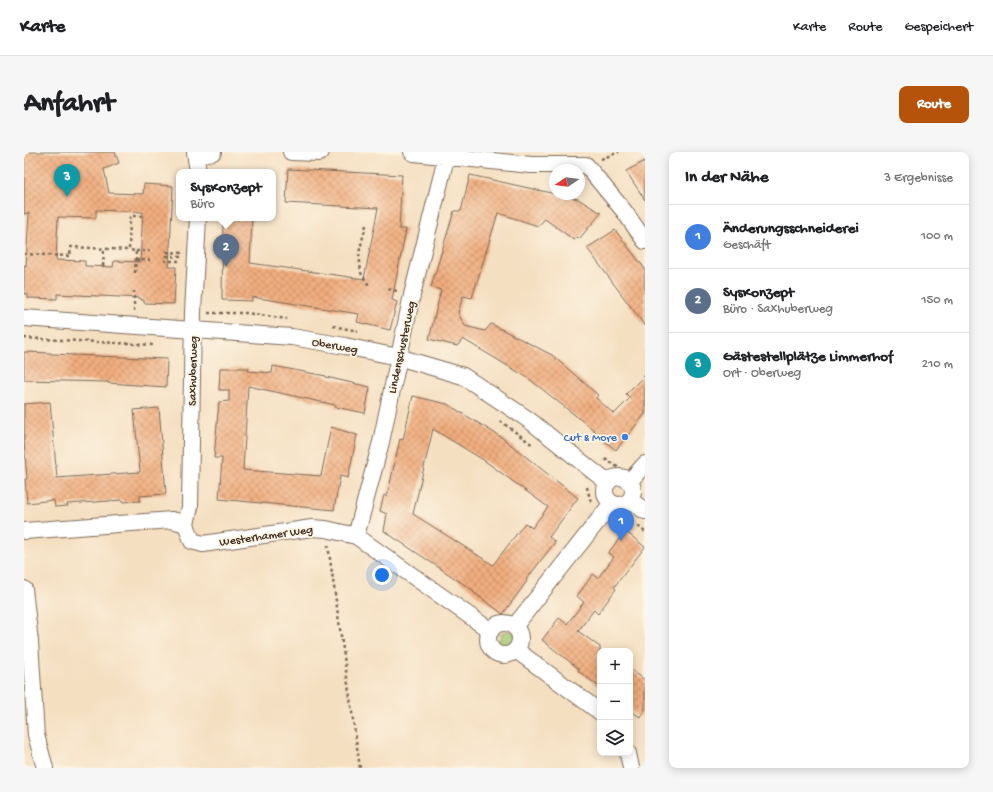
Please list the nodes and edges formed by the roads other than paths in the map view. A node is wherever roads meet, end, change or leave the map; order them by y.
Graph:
1 (213, 152) edge
2 (290, 152) edge
3 (321, 152) edge
4 (412, 152) edge
5 (196, 154) edge
6 (446, 158) junction
7 (588, 159) edge
8 (198, 169) edge
9 (198, 221) edge
10 (645, 241) edge
11 (24, 318) edge
12 (192, 330) junction
13 (398, 357) junction
14 (645, 464) edge
15 (629, 482) junction
16 (608, 483) junction
17 (630, 500) junction
18 (607, 508) junction
19 (645, 511) edge
20 (186, 524) junction
21 (24, 531) edge
22 (356, 536) junction
23 (24, 589) edge
24 (514, 627) junction
25 (490, 631) junction
26 (516, 650) junction
27 (597, 710) edge
28 (629, 756) edge
29 (45, 768) edge
30 (632, 768) edge

1 - 5 street
2 - 3 street
4 - 6 street
5 - 8 street
6 - 7 street
6 - 13 street, Lindenschusterweg
7 - 10 street
9 - 12 street, Saxhuberweg
11 - 12 street, Oberweg
12 - 13 street, Oberweg
12 - 20 street, Saxhuberweg
13 - 16 street, Oberweg
13 - 22 street, Lindenschusterweg
14 - 15 street
15 - 16 street
15 - 17 street
16 - 18 street
17 - 18 street
17 - 19 street
18 - 24 street
20 - 21 street
20 - 22 street, Westerhamer Weg
22 - 25 street, Westerhamer Weg
23 - 29 street
24 - 25 street
24 - 26 street
25 - 26 street
26 - 27 street
28 - 30 street

